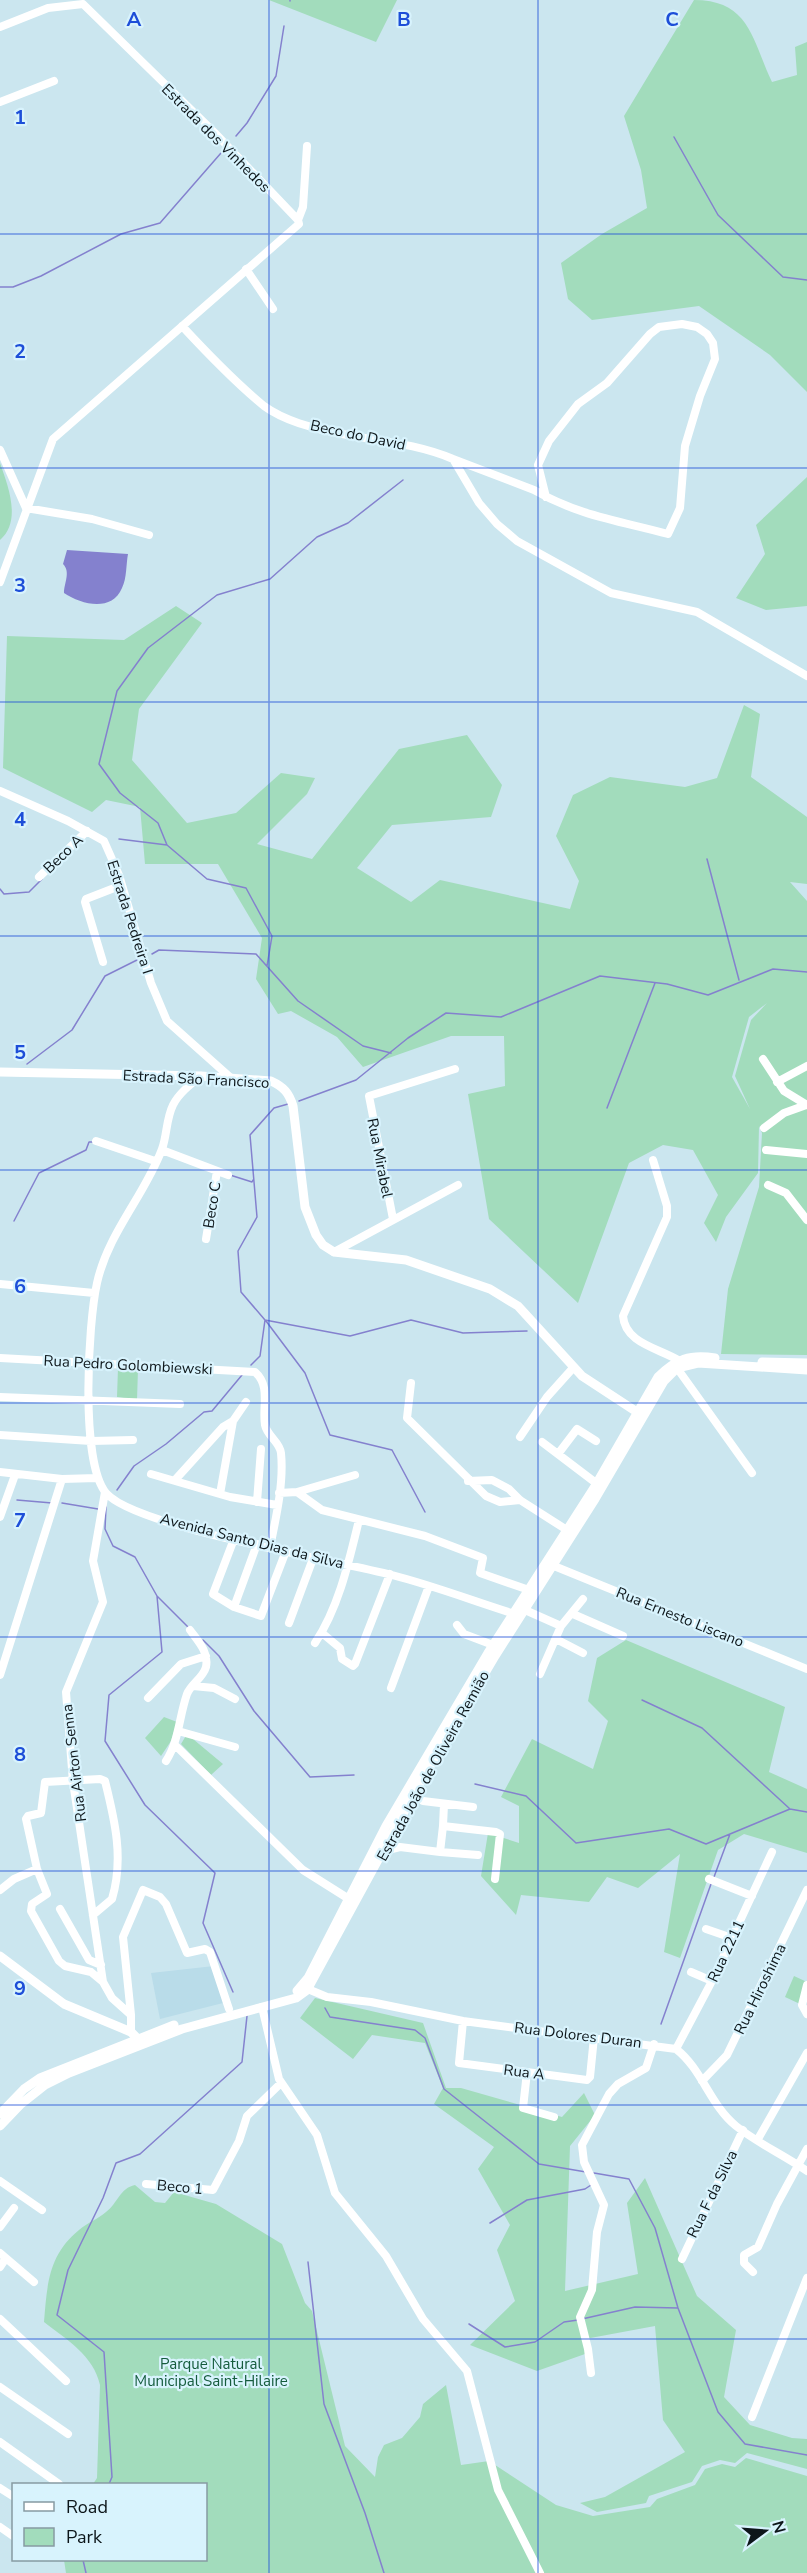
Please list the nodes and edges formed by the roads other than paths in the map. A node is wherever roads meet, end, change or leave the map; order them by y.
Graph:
1 (0, 27) edge
2 (54, 81) dead end
3 (0, 102) edge
4 (307, 146) dead end
5 (298, 220) junction
6 (246, 269) junction
7 (273, 309) dead end
8 (182, 326) junction
9 (0, 450) edge
10 (453, 459) junction
11 (546, 497) junction
12 (26, 508) junction
13 (149, 535) dead end
14 (4, 565) edge
15 (0, 582) edge
16 (807, 676) edge
17 (0, 791) edge
18 (87, 831) junction
19 (39, 877) dead end
20 (122, 885) junction
21 (103, 962) dead end
22 (763, 1059) dead end
23 (807, 1066) edge
24 (455, 1069) dead end
25 (0, 1072) edge
26 (201, 1076) junction
27 (231, 1078) junction
28 (777, 1082) junction
29 (807, 1105) edge
30 (764, 1128) dead end
31 (96, 1141) dead end
32 (162, 1150) junction
33 (766, 1150) dead end
34 (807, 1154) edge
35 (653, 1160) dead end
36 (155, 1161) junction
37 (217, 1171) junction
38 (228, 1175) dead end
39 (458, 1185) dead end
40 (768, 1185) dead end
41 (393, 1219) junction
42 (807, 1220) edge
43 (206, 1239) dead end
44 (333, 1252) junction
45 (0, 1284) edge
46 (94, 1293) junction
47 (0, 1358) edge
48 (88, 1363) junction
49 (807, 1363) edge
50 (675, 1365) junction
51 (573, 1368) junction
52 (807, 1370) edge
53 (411, 1383) dead end
54 (0, 1397) edge
55 (89, 1401) junction
56 (246, 1402) dead end
57 (180, 1404) dead end
58 (640, 1414) junction
59 (233, 1421) junction
60 (0, 1436) edge
61 (520, 1437) dead end
62 (133, 1440) dead end
63 (92, 1441) junction
64 (596, 1441) dead end
65 (542, 1442) dead end
66 (261, 1449) dead end
67 (558, 1454) junction
68 (0, 1472) edge
69 (752, 1473) dead end
70 (151, 1474) dead end
71 (15, 1475) junction
72 (355, 1475) dead end
73 (97, 1478) junction
74 (62, 1479) junction
75 (175, 1480) junction
76 (468, 1481) junction
77 (596, 1483) junction
78 (105, 1492) junction
79 (297, 1492) junction
80 (279, 1493) junction
81 (220, 1494) junction
82 (520, 1500) junction
83 (257, 1502) junction
84 (277, 1505) junction
85 (0, 1517) edge
86 (359, 1520) junction
87 (570, 1532) junction
88 (234, 1539) junction
89 (257, 1544) junction
90 (270, 1547) junction
91 (286, 1551) junction
92 (314, 1556) junction
93 (349, 1564) junction
94 (554, 1566) junction
95 (390, 1574) junction
96 (429, 1586) junction
97 (529, 1590) junction
98 (583, 1599) dead end
99 (234, 1607) junction
100 (520, 1613) junction
101 (573, 1614) junction
102 (289, 1623) dead end
103 (457, 1625) dead end
104 (561, 1626) junction
105 (190, 1630) dead end
106 (322, 1633) junction
107 (623, 1636) dead end
108 (556, 1639) junction
109 (315, 1643) dead end
110 (492, 1651) junction
111 (583, 1653) dead end
112 (206, 1656) junction
113 (807, 1669) edge
114 (540, 1674) dead end
115 (0, 1675) edge
116 (193, 1686) junction
117 (391, 1688) dead end
118 (148, 1698) dead end
119 (235, 1699) dead end
120 (178, 1731) junction
121 (176, 1746) junction
122 (235, 1746) dead end
123 (166, 1761) dead end
124 (73, 1782) junction
125 (423, 1801) dead end
126 (444, 1804) junction
127 (473, 1807) dead end
128 (443, 1826) junction
129 (390, 1838) junction
130 (400, 1847) junction
131 (379, 1849) junction
132 (440, 1852) junction
133 (772, 1852) dead end
134 (478, 1856) dead end
135 (37, 1869) junction
136 (495, 1879) dead end
137 (710, 1880) dead end
138 (0, 1890) edge
139 (807, 1890) edge
140 (752, 1896) junction
141 (349, 1899) junction
142 (60, 1909) dead end
143 (93, 1915) junction
144 (706, 1929) dead end
145 (732, 1938) junction
146 (0, 1956) edge
147 (101, 1965) junction
148 (691, 1972) dead end
149 (712, 1981) junction
150 (103, 1982) junction
151 (807, 1985) edge
152 (305, 1989) junction
153 (262, 2007) junction
154 (229, 2009) junction
155 (240, 2009) junction
156 (807, 2014) edge
157 (131, 2015) junction
158 (463, 2022) junction
159 (594, 2037) junction
160 (137, 2038) junction
161 (654, 2044) junction
162 (676, 2049) junction
163 (807, 2053) edge
164 (527, 2072) junction
165 (702, 2081) junction
166 (281, 2083) junction
167 (0, 2114) edge
168 (554, 2117) dead end
169 (0, 2126) edge
170 (743, 2130) junction
171 (758, 2139) junction
172 (807, 2149) edge
173 (797, 2163) junction
174 (807, 2171) edge
175 (0, 2181) edge
176 (146, 2184) dead end
177 (14, 2208) dead end
178 (42, 2210) dead end
179 (0, 2227) edge
180 (3, 2256) edge
181 (682, 2259) dead end
182 (0, 2267) edge
183 (753, 2271) dead end
184 (807, 2278) edge
185 (34, 2282) dead end
186 (0, 2319) edge
187 (591, 2373) dead end
188 (66, 2381) dead end
189 (0, 2387) edge
190 (752, 2417) dead end
191 (68, 2434) dead end
192 (0, 2442) edge
193 (58, 2483) edge
194 (540, 2573) edge

1 - 5 street, Estrada dos Vinhedos
2 - 3 street
4 - 5 street
5 - 6 street
6 - 7 street
6 - 8 street
8 - 10 street, Beco do David
8 - 12 street
9 - 12 street
10 - 11 street, Beco do David
10 - 16 street
11 - 11 street, Beco do David
12 - 13 street
12 - 14 street
14 - 15 street
17 - 18 street, Estrada Pedreira I
18 - 19 street, Beco A
18 - 20 street, Estrada Pedreira I
20 - 21 street
20 - 27 street, Estrada Pedreira I
22 - 28 street
23 - 28 street
24 - 41 street, Rua Mirabel
25 - 26 main road, Estrada São Francisco
26 - 27 main road, Estrada São Francisco
26 - 32 street, Avenida Santo Dias da Silva
27 - 44 main road, Estrada São Francisco
28 - 29 street
29 - 30 street
31 - 36 street
32 - 36 street, Avenida Santo Dias da Silva
32 - 37 street
33 - 34 street
35 - 50 street
36 - 46 street, Avenida Santo Dias da Silva
37 - 38 street
37 - 43 street, Beco C
39 - 41 street
40 - 42 street
41 - 44 street
44 - 51 main road
45 - 46 street
46 - 48 street, Avenida Santo Dias da Silva
47 - 48 street, Rua Pedro Golombiewski
48 - 55 street, Avenida Santo Dias da Silva
48 - 80 street, Rua Pedro Golombiewski
49 - 50 main road
50 - 52 main road
50 - 58 main road, Estrada João de Oliveira Remião
50 - 69 street
51 - 58 main road
51 - 61 street
53 - 76 street
54 - 55 street
55 - 57 street
55 - 63 street, Avenida Santo Dias da Silva
56 - 59 street
58 - 77 main road, Estrada João de Oliveira Remião
58 - 87 main road, Estrada João de Oliveira Remião
59 - 75 street
59 - 81 street
60 - 63 street
62 - 63 street
63 - 73 street, Avenida Santo Dias da Silva
64 - 67 street
65 - 67 street
66 - 83 street
67 - 77 street
68 - 71 street
70 - 75 street
71 - 74 street
71 - 85 street
72 - 79 street
73 - 74 street
73 - 78 street, Avenida Santo Dias da Silva
74 - 115 street
75 - 81 street
76 - 82 street
76 - 82 street
77 - 87 main road, Estrada João de Oliveira Remião
78 - 88 street, Avenida Santo Dias da Silva
78 - 124 street, Rua Airton Senna
79 - 80 street
79 - 86 street
80 - 84 street
81 - 83 street
82 - 87 street
83 - 84 street
84 - 90 street
86 - 93 street
86 - 97 street
87 - 94 main road, Estrada João de Oliveira Remião
87 - 97 main road, Estrada João de Oliveira Remião
88 - 89 street, Avenida Santo Dias da Silva
88 - 99 street
89 - 90 street, Avenida Santo Dias da Silva
89 - 99 street
90 - 91 street, Avenida Santo Dias da Silva
91 - 92 street, Avenida Santo Dias da Silva
91 - 99 street
92 - 93 street, Avenida Santo Dias da Silva
92 - 102 street
93 - 95 street, Avenida Santo Dias da Silva
93 - 106 street
94 - 100 main road, Estrada João de Oliveira Remião
94 - 113 street, Rua Ernesto Liscano
95 - 96 street, Avenida Santo Dias da Silva
95 - 106 street
96 - 100 street, Avenida Santo Dias da Silva
96 - 117 street
97 - 100 main road, Estrada João de Oliveira Remião
98 - 101 street
100 - 104 street, Avenida Santo Dias da Silva
100 - 110 main road, Estrada João de Oliveira Remião
101 - 104 street
101 - 107 street
103 - 110 street
104 - 108 street
105 - 112 street
106 - 109 street
108 - 111 street
108 - 114 street
110 - 129 main road, Estrada João de Oliveira Remião
110 - 131 main road, Estrada João de Oliveira Remião
112 - 116 street
112 - 118 street
116 - 119 street
116 - 120 street
120 - 121 street
120 - 122 street
121 - 123 street
121 - 141 street
124 - 135 street
124 - 143 street, Rua Airton Senna
124 - 143 street
125 - 126 street
126 - 127 street
126 - 128 street
128 - 132 street
128 - 136 street
129 - 130 street
129 - 131 main road, Estrada João de Oliveira Remião
130 - 131 street
130 - 132 street
131 - 141 main road, Estrada João de Oliveira Remião
131 - 152 main road, Estrada João de Oliveira Remião
132 - 134 street
133 - 140 street, Rua 2211
135 - 138 street
135 - 150 street
137 - 140 street
139 - 165 street, Rua Hiroshima
140 - 145 street, Rua 2211
141 - 152 main road, Estrada João de Oliveira Remião
142 - 147 street
143 - 147 street, Rua Airton Senna
144 - 145 street
145 - 149 street, Rua 2211
146 - 160 main road
147 - 150 street, Rua Airton Senna
148 - 149 street
149 - 162 street, Rua 2211
150 - 157 street, Rua Airton Senna
151 - 156 street
152 - 153 main road
152 - 155 main road
152 - 158 street, Rua Dolores Duran
153 - 155 main road
153 - 166 street
154 - 155 main road
154 - 157 street
154 - 160 main road
155 - 160 main road
157 - 160 street
158 - 159 street, Rua Dolores Duran
158 - 164 street, Rua A
159 - 161 street, Rua Dolores Duran
159 - 164 street, Rua A
160 - 167 main road
160 - 169 main road
161 - 162 street, Rua Dolores Duran
161 - 187 street
162 - 165 street
163 - 171 street
164 - 168 street
165 - 170 street
166 - 176 street, Beco 1
166 - 194 street
170 - 171 street
170 - 181 street, Rua F da Silva
171 - 173 street
172 - 173 street
173 - 174 street
173 - 183 street
175 - 178 street
177 - 179 street
180 - 182 street
180 - 185 street
184 - 190 street
186 - 188 street
189 - 191 street
192 - 193 street

